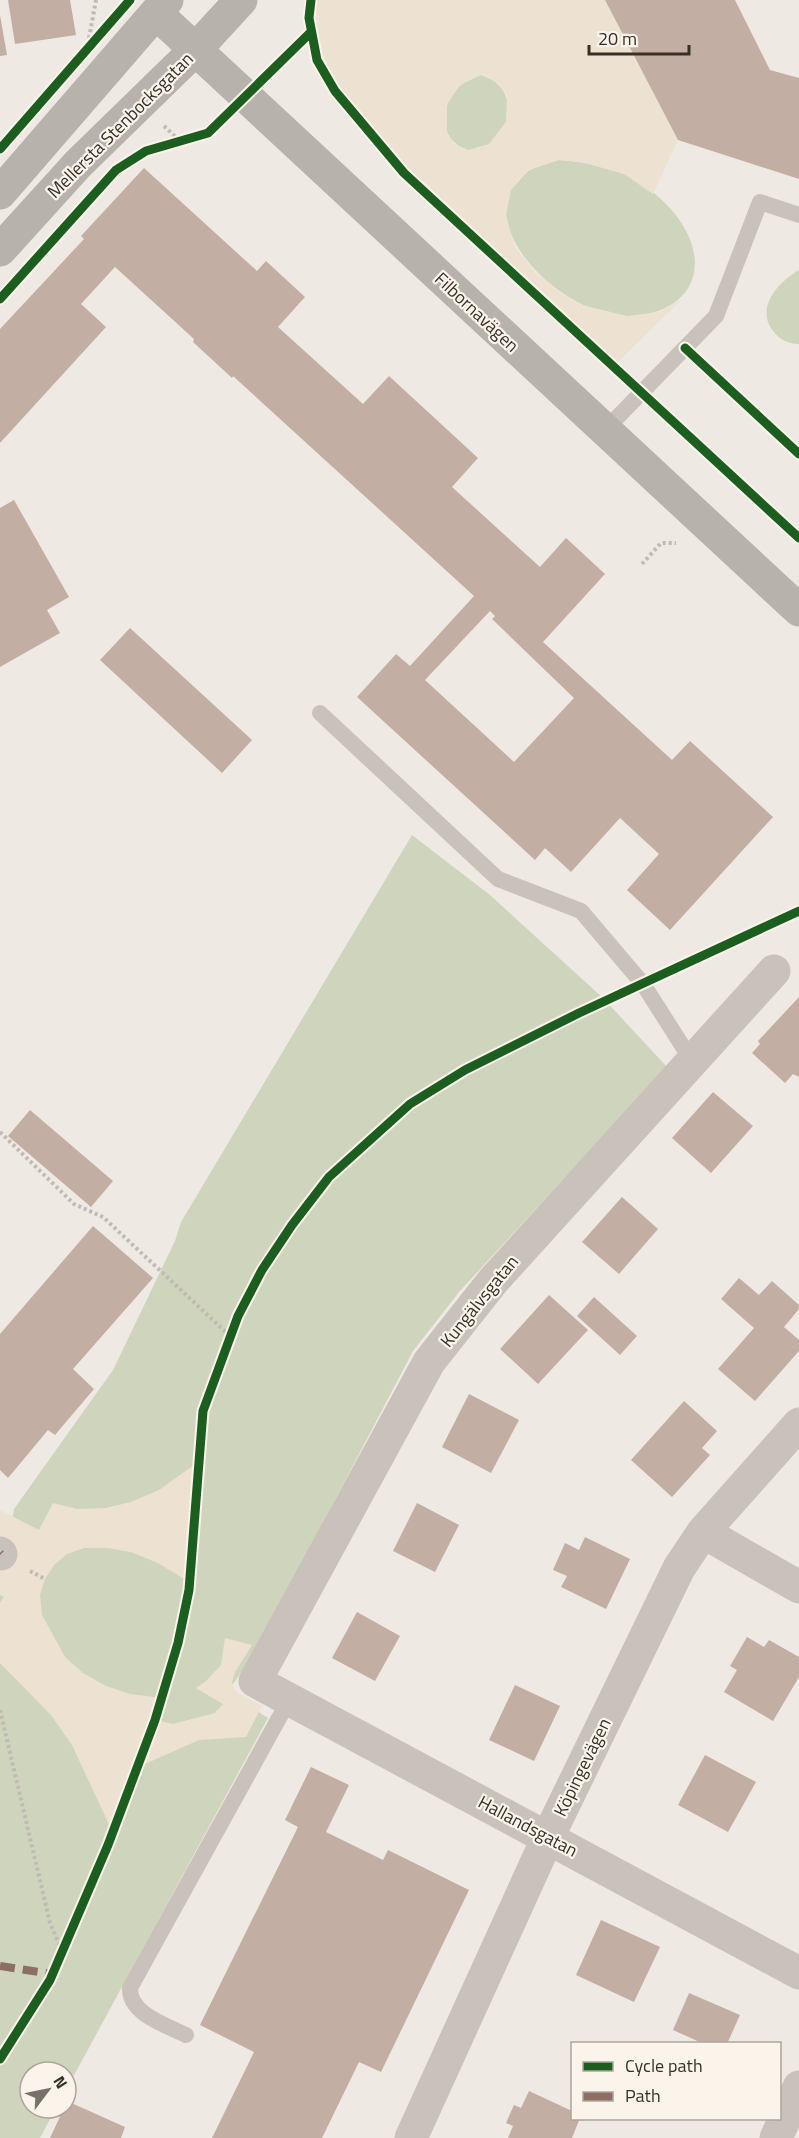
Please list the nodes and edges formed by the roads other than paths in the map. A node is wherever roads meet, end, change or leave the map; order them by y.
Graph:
1 (241, 0) edge
2 (161, 7) edge
3 (195, 50) junction
4 (0, 193) edge
5 (799, 215) edge
6 (0, 250) edge
7 (605, 430) junction
8 (799, 610) edge
9 (320, 713) dead end
10 (774, 971) dead end
11 (692, 1061) junction
12 (799, 1424) edge
13 (704, 1532) junction
14 (799, 1587) edge
15 (255, 1681) joint
16 (289, 1700) junction
17 (548, 1837) junction
18 (799, 1973) edge
19 (186, 2035) dead end
20 (799, 2087) edge
21 (411, 2138) edge
22 (776, 2138) edge

1 - 3 street, Mellersta Stenbocksgatan
2 - 3 street, Filbornavägen
2 - 4 street
3 - 6 street, Mellersta Stenbocksgatan
3 - 7 street, Filbornavägen
5 - 7 lane
7 - 8 street, Filbornavägen
9 - 11 lane
10 - 11 street, Kungälvsgatan
11 - 15 street, Kungälvsgatan
12 - 13 street, Köpingevägen
13 - 14 street
13 - 17 street, Köpingevägen
15 - 16 street, Hallandsgatan
16 - 17 street, Hallandsgatan
16 - 19 lane
17 - 18 street, Hallandsgatan
17 - 21 street, Köpingevägen
20 - 22 street

